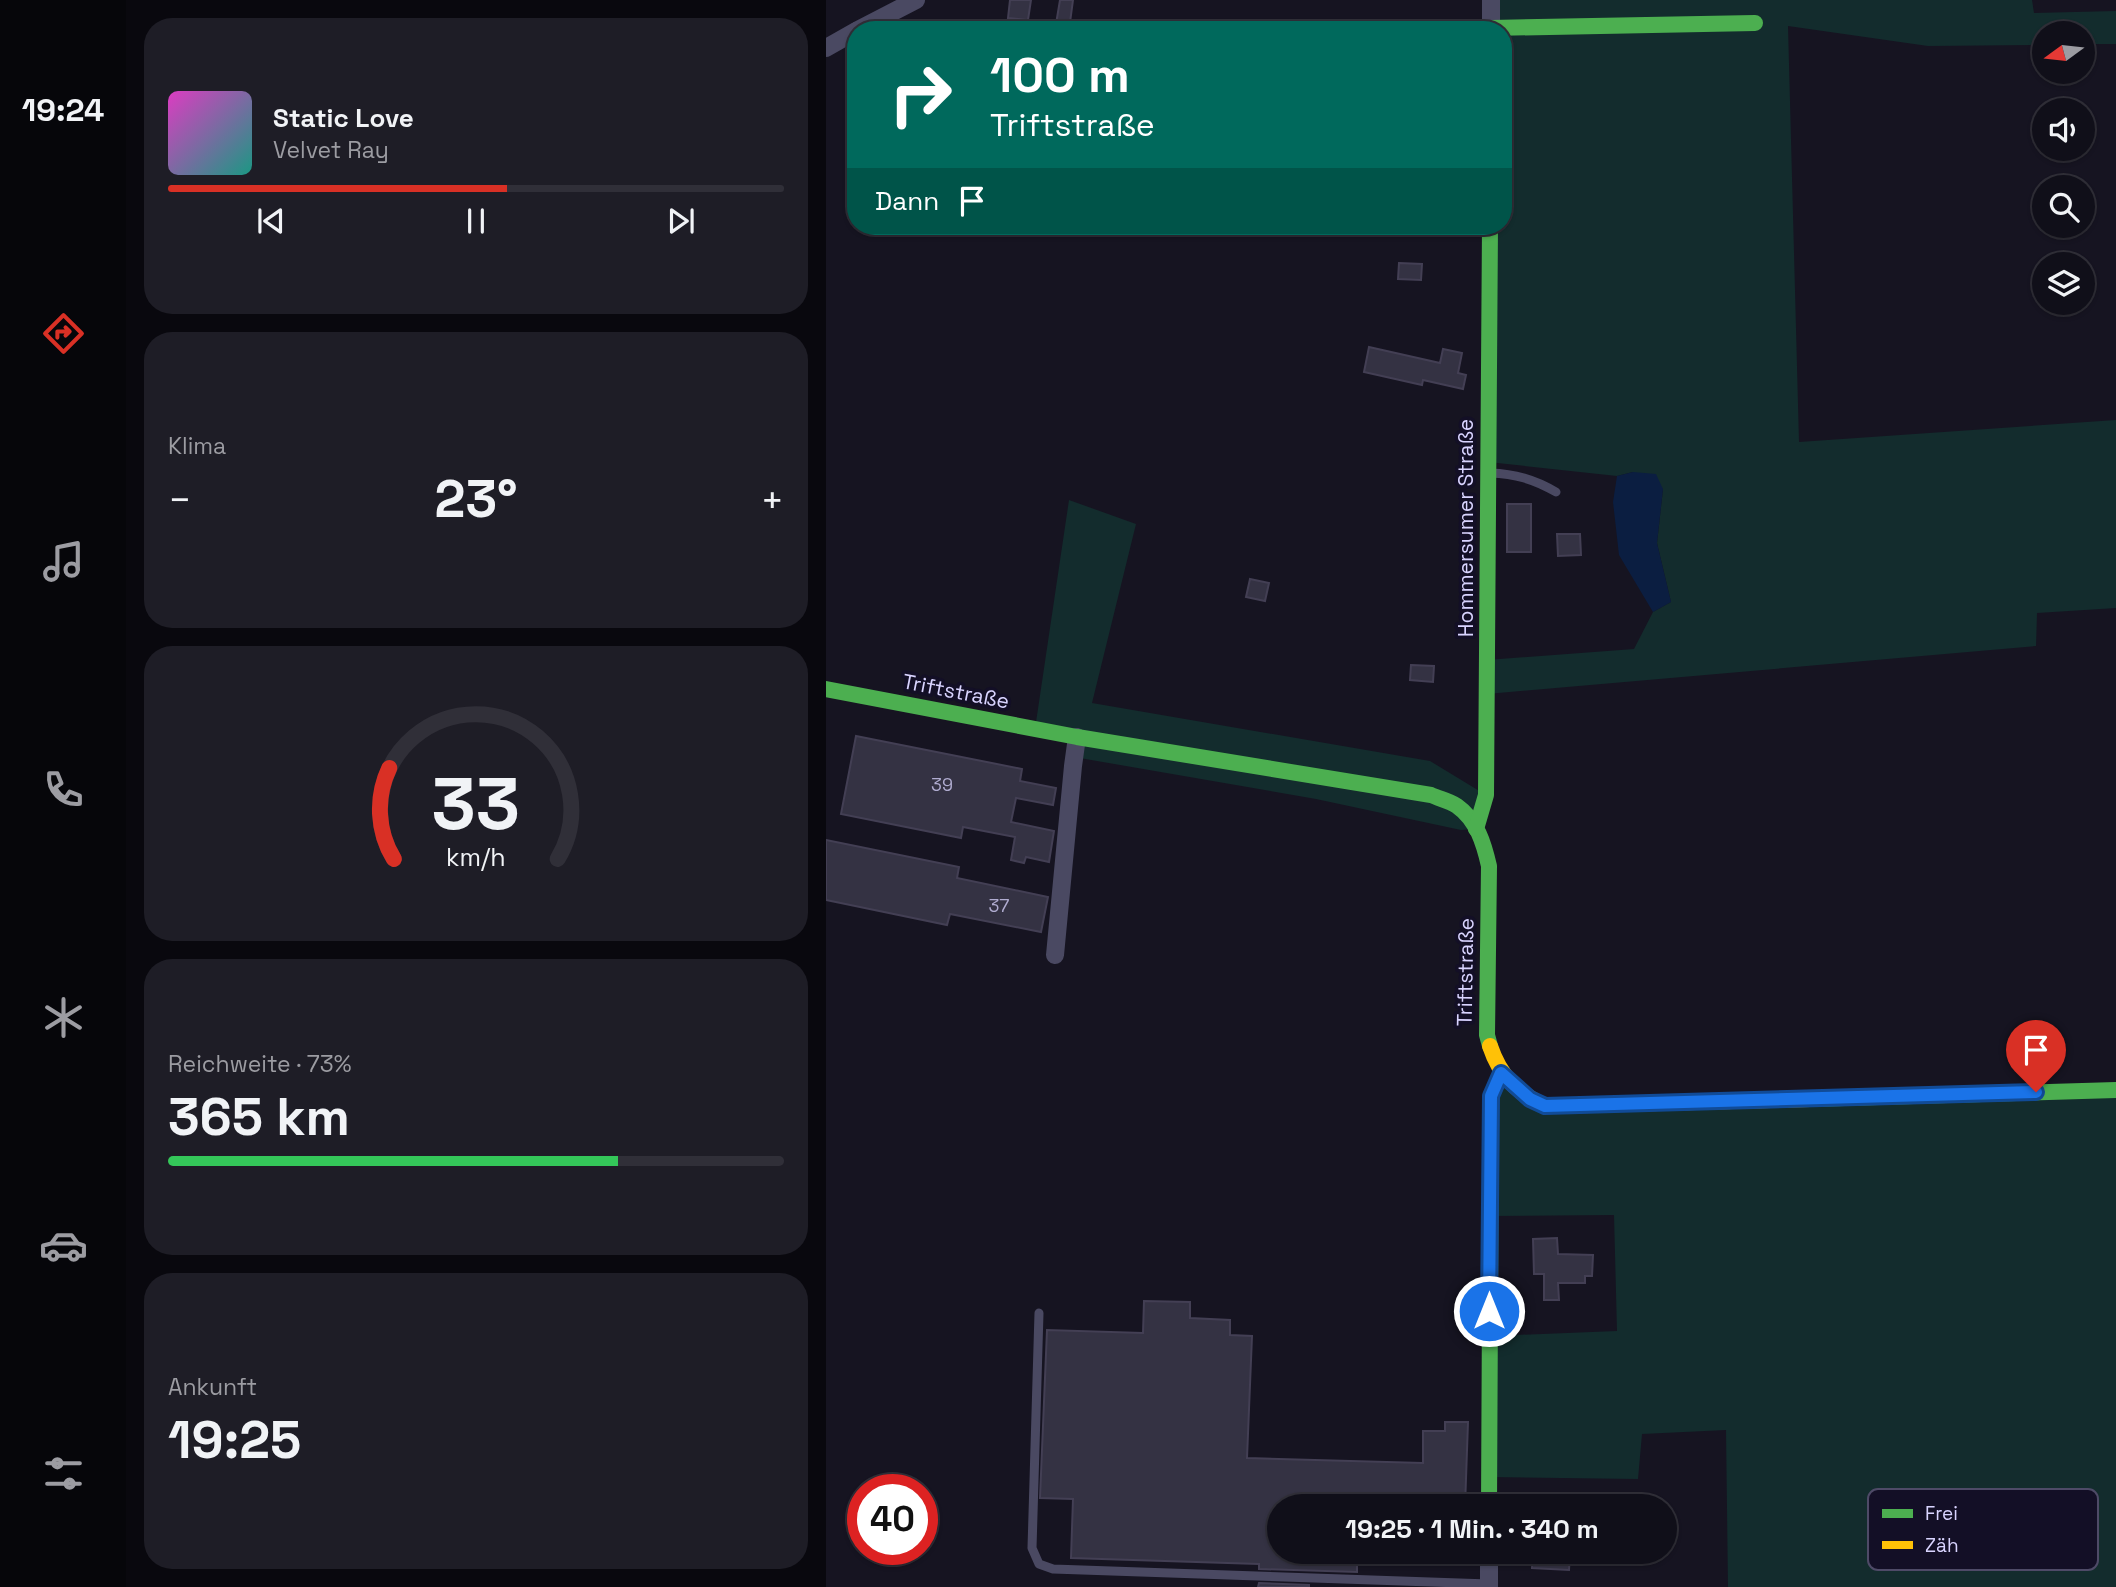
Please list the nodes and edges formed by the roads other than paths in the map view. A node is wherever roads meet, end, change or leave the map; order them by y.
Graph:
1 (916, 0) edge
2 (1491, 0) edge
3 (875, 21) edge
4 (1491, 21) edge
5 (1755, 23) dead end
6 (1512, 29) edge
7 (847, 36) edge
8 (826, 48) edge
9 (1490, 235) edge
10 (1488, 473) junction
11 (1556, 492) dead end
12 (826, 689) edge
13 (1077, 737) junction
14 (1476, 829) junction
15 (1055, 955) dead end
16 (1501, 1073) junction
17 (2116, 1090) edge
18 (1039, 1313) dead end
19 (1489, 1494) edge
20 (1489, 1564) edge
21 (1489, 1585) edge

1 - 3 street
2 - 4 street
5 - 6 street
7 - 8 street
9 - 10 street, Hommersumer Straße
10 - 11 lane
10 - 14 street, Hommersumer Straße
12 - 13 street, Triftstraße
13 - 14 street, Triftstraße
13 - 15 street
14 - 16 street, Triftstraße
16 - 17 street, Triftstraße
16 - 19 street
18 - 21 lane
20 - 21 street

